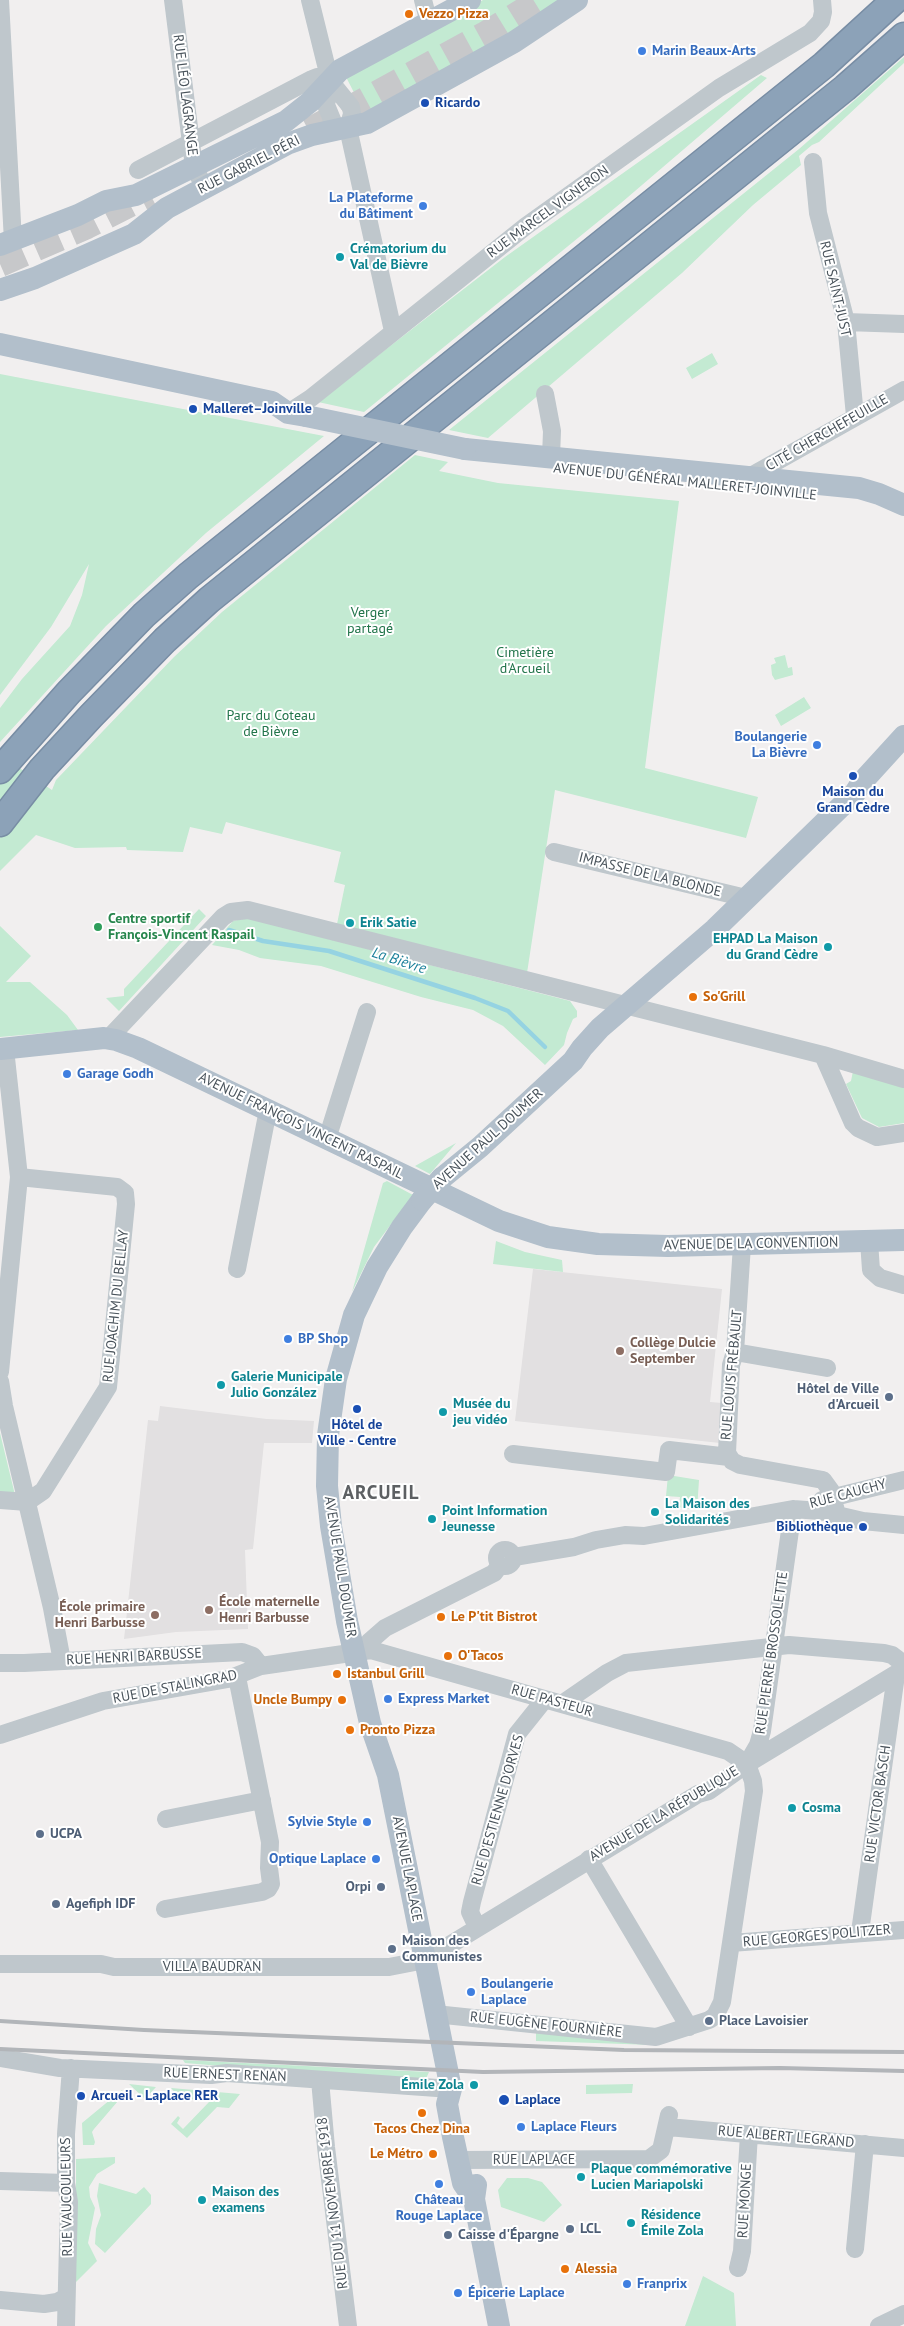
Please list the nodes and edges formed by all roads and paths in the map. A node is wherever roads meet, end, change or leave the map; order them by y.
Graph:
1 (0, 0) edge
2 (173, 0) edge
3 (310, 0) edge
4 (423, 0) edge
5 (470, 0) edge
6 (577, 0) edge
7 (822, 0) edge
8 (895, 0) edge
9 (429, 23) junction
10 (904, 36) edge
11 (330, 81) junction
12 (344, 129) junction
13 (192, 142) junction
14 (813, 162) dead end
15 (194, 167) junction
16 (138, 170) dead end
17 (205, 188) junction
18 (7, 243) edge
19 (0, 290) edge
20 (846, 322) junction
21 (904, 324) edge
22 (393, 331) junction
23 (0, 344) edge
24 (904, 390) edge
25 (544, 394) dead end
26 (297, 415) junction
27 (855, 416) junction
28 (465, 449) junction
29 (552, 457) junction
30 (750, 477) junction
31 (904, 505) edge
32 (904, 517) edge
33 (904, 736) edge
34 (904, 753) edge
35 (2, 767) edge
36 (855, 793) junction
37 (0, 823) edge
38 (554, 852) dead end
39 (746, 898) junction
40 (633, 1009) junction
41 (367, 1012) dead end
42 (110, 1038) junction
43 (2, 1049) edge
44 (823, 1055) junction
45 (904, 1079) edge
46 (268, 1110) junction
47 (904, 1133) edge
48 (327, 1139) junction
49 (19, 1177) junction
50 (904, 1240) edge
51 (869, 1241) junction
52 (598, 1244) joint
53 (742, 1245) junction
54 (238, 1269) dead end
55 (904, 1285) edge
56 (735, 1352) junction
57 (827, 1368) dead end
58 (0, 1372) edge
59 (0, 1381) edge
60 (513, 1454) dead end
61 (729, 1457) junction
62 (904, 1480) edge
63 (832, 1498) junction
64 (0, 1500) edge
65 (27, 1502) junction
66 (793, 1509) junction
67 (837, 1515) junction
68 (904, 1525) edge
69 (774, 1647) junction
70 (362, 1651) junction
71 (62, 1661) junction
72 (0, 1662) edge
73 (261, 1666) junction
74 (901, 1669) edge
75 (237, 1677) junction
76 (553, 1702) junction
77 (0, 1735) edge
78 (747, 1764) junction
79 (262, 1800) junction
80 (166, 1819) dead end
81 (589, 1859) junction
82 (166, 1909) dead end
83 (477, 1927) junction
84 (904, 1930) edge
85 (860, 1932) junction
86 (731, 1943) junction
87 (424, 1960) junction
88 (0, 1964) edge
89 (435, 2014) junction
90 (689, 2026) junction
91 (0, 2058) edge
92 (71, 2068) junction
93 (320, 2080) junction
94 (451, 2089) junction
95 (669, 2121) joint
96 (749, 2134) junction
97 (866, 2144) junction
98 (904, 2148) edge
99 (465, 2160) junction
100 (0, 2181) edge
101 (66, 2183) junction
102 (855, 2249) dead end
103 (738, 2268) dead end
104 (66, 2297) junction
105 (0, 2300) edge
106 (904, 2314) edge
107 (884, 2325) edge
108 (66, 2326) edge
109 (348, 2326) edge
110 (499, 2326) edge

1 - 18 street
2 - 13 street, RUE LÉO LAGRANGE
3 - 11 street
4 - 9 street
5 - 9 main road, RUE GABRIEL PÉRI
6 - 12 main road, RUE GABRIEL PÉRI
7 - 22 street, RUE MARCEL VIGNERON
8 - 35 highway
9 - 11 main road, RUE GABRIEL PÉRI
10 - 37 highway
11 - 12 street
11 - 13 street
11 - 15 main road, RUE GABRIEL PÉRI
12 - 17 main road, RUE GABRIEL PÉRI
12 - 22 street
13 - 15 street, RUE LÉO LAGRANGE
13 - 16 street
14 - 20 street, RUE SAINT-JUST
15 - 17 street, RUE LÉO LAGRANGE
15 - 18 main road, RUE GABRIEL PÉRI
17 - 19 main road, RUE GABRIEL PÉRI
20 - 21 street
20 - 27 street, RUE SAINT-JUST
22 - 26 street, RUE MARCEL VIGNERON
23 - 26 main road, AVENUE DU GÉNÉRAL MALLERET-JOINVILLE
24 - 27 street, CITÉ CHERCHEFEUILLE
25 - 29 street
26 - 28 main road, AVENUE DU GÉNÉRAL MALLERET-JOINVILLE, bridge
27 - 30 street, CITÉ CHERCHEFEUILLE
28 - 29 main road, AVENUE DU GÉNÉRAL MALLERET-JOINVILLE
28 - 32 street, AVENUE DU GÉNÉRAL MALLERET-JOINVILLE
29 - 30 main road, AVENUE DU GÉNÉRAL MALLERET-JOINVILLE
30 - 31 main road, AVENUE DU GÉNÉRAL MALLERET-JOINVILLE
33 - 36 main road
34 - 36 main road
36 - 39 main road, AVENUE PAUL DOUMER
38 - 39 street, IMPASSE DE LA BLONDE
39 - 40 main road, AVENUE PAUL DOUMER
40 - 42 street
40 - 44 street
40 - 70 main road, AVENUE PAUL DOUMER, bridge
41 - 48 street
42 - 43 main road, AVENUE FRANÇOIS VINCENT RASPAIL
42 - 46 main road, AVENUE FRANÇOIS VINCENT RASPAIL
43 - 49 street
44 - 45 street
44 - 47 street
46 - 48 main road, AVENUE FRANÇOIS VINCENT RASPAIL
46 - 54 street
48 - 52 main road, AVENUE FRANÇOIS VINCENT RASPAIL
49 - 58 street
49 - 65 street, RUE JOACHIM DU BELLAY
50 - 51 main road, AVENUE DE LA CONVENTION
51 - 53 main road, AVENUE DE LA CONVENTION
51 - 55 street
52 - 53 main road, AVENUE DE LA CONVENTION
53 - 56 street, RUE LOUIS FRÉBAULT
56 - 57 street
56 - 61 street, RUE LOUIS FRÉBAULT
59 - 65 street
60 - 61 street
61 - 63 street, RUE LOUIS FRÉBAULT
62 - 63 street, RUE CAUCHY
63 - 66 street, RUE CAUCHY
63 - 67 street, RUE LOUIS FRÉBAULT
64 - 65 street
65 - 71 street
66 - 67 street
66 - 69 street, RUE PIERRE BROSSOLETTE
66 - 70 street
67 - 68 street
69 - 74 street, RUE D'ESTIENNE D'ORVES
69 - 76 street, RUE D'ESTIENNE D'ORVES
69 - 78 street, RUE PIERRE BROSSOLETTE
70 - 73 street, RUE DE STALINGRAD
70 - 76 street, RUE PASTEUR
70 - 87 main road, AVENUE LAPLACE
71 - 72 street, RUE HENRI BARBUSSE
71 - 73 street, RUE HENRI BARBUSSE
73 - 75 street, RUE DE STALINGRAD
74 - 78 street, AVENUE DE LA RÉPUBLIQUE
74 - 85 street, RUE VICTOR BASCH
75 - 77 street, RUE DE STALINGRAD
75 - 79 street
76 - 78 street, RUE PASTEUR
76 - 83 street, RUE D'ESTIENNE D'ORVES
78 - 81 street, AVENUE DE LA RÉPUBLIQUE
78 - 86 street
79 - 80 street
79 - 82 street
81 - 83 street, AVENUE DE LA RÉPUBLIQUE
81 - 90 street
83 - 87 street, AVENUE DE LA RÉPUBLIQUE
84 - 85 street, RUE GEORGES POLITZER
85 - 86 street, RUE GEORGES POLITZER
86 - 90 street
87 - 88 street, VILLA BAUDRAN
87 - 89 main road, AVENUE LAPLACE
89 - 90 street, RUE EUGÈNE FOURNIÈRE
89 - 94 main road, AVENUE LAPLACE
91 - 92 street, RUE ERNEST RENAN
92 - 93 street, RUE ERNEST RENAN
92 - 101 street, RUE VAUCOULEURS
93 - 94 street, RUE ERNEST RENAN
93 - 109 street, RUE DU 11 NOVEMBRE 1918
94 - 99 main road, AVENUE LAPLACE
95 - 96 street, RUE ALBERT LEGRAND
95 - 99 street, RUE LAPLACE
96 - 97 street, RUE ALBERT LEGRAND
96 - 103 street, RUE MONGE
97 - 98 street, RUE ALBERT LEGRAND
97 - 102 street
99 - 110 main road, AVENUE LAPLACE
100 - 101 street
101 - 104 street, RUE VAUCOULEURS
104 - 105 street
104 - 108 street, RUE VAUCOULEURS
106 - 107 street

